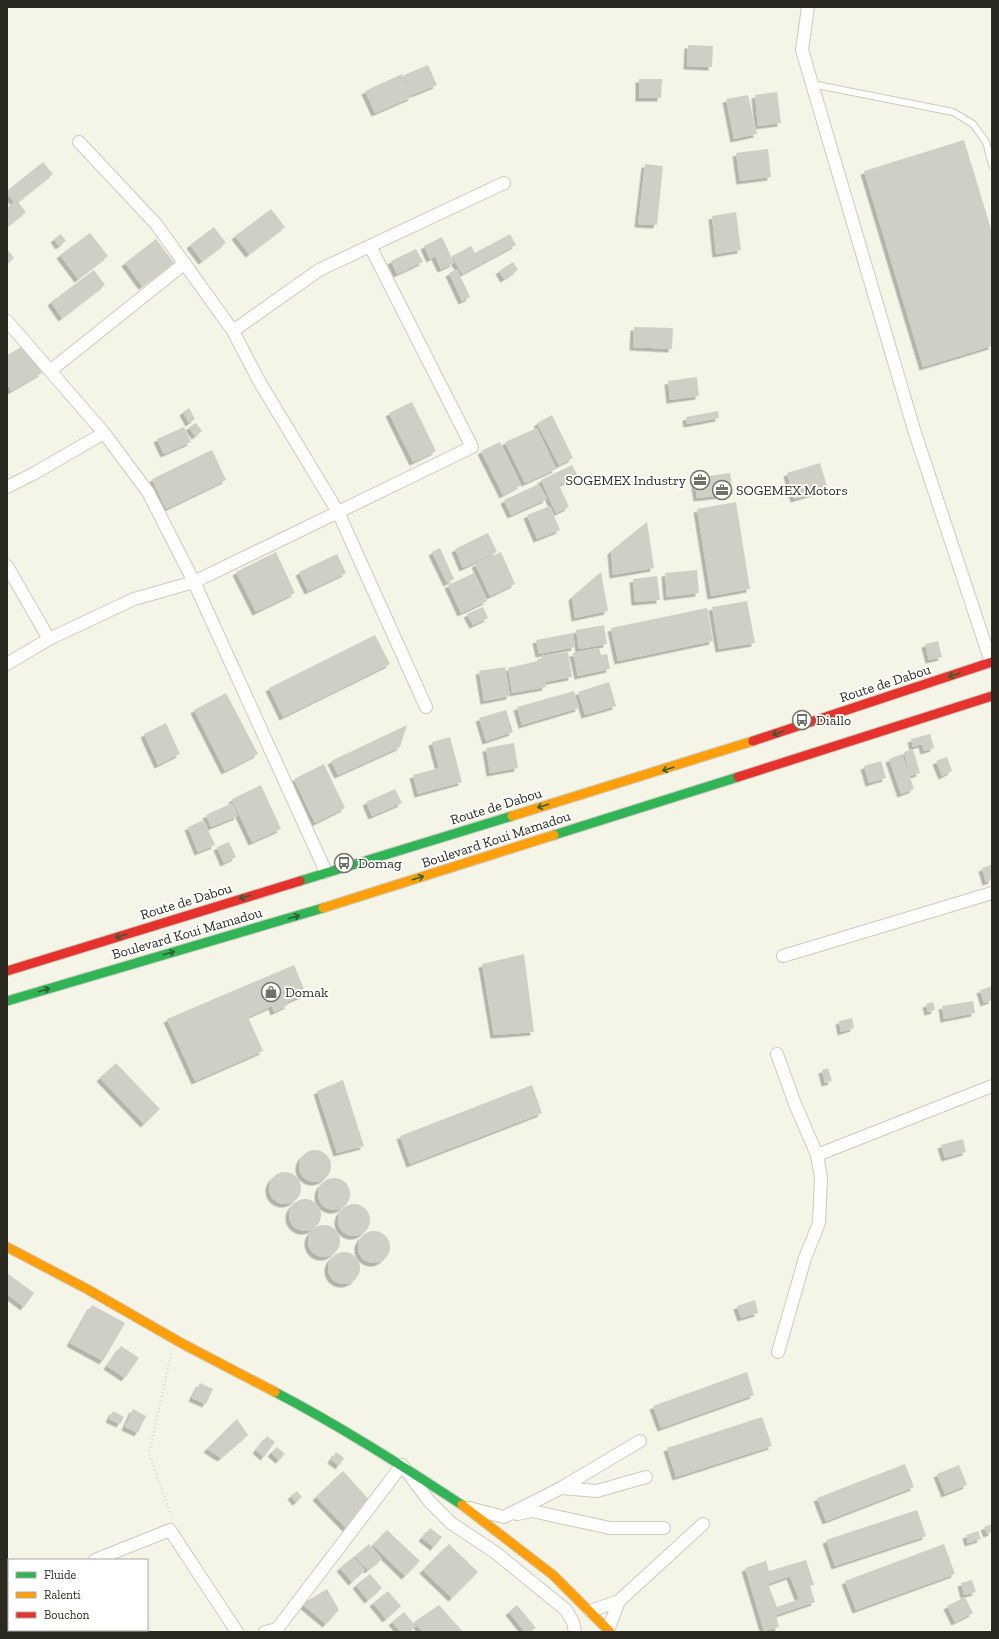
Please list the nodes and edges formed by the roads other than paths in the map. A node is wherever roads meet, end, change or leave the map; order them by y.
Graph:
1 (808, 7) edge
2 (812, 84) junction
3 (992, 137) edge
4 (79, 142) dead end
5 (986, 142) junction
6 (992, 165) edge
7 (504, 183) dead end
8 (370, 246) junction
9 (184, 263) junction
10 (7, 321) edge
11 (233, 331) junction
12 (50, 371) junction
13 (104, 433) junction
14 (7, 487) edge
15 (338, 512) junction
16 (7, 566) edge
17 (194, 582) junction
18 (50, 639) junction
19 (992, 662) edge
20 (7, 664) edge
21 (992, 696) edge
22 (426, 706) dead end
23 (326, 872) junction
24 (992, 893) edge
25 (783, 956) dead end
26 (7, 971) edge
27 (7, 1001) edge
28 (777, 1054) dead end
29 (992, 1086) edge
30 (817, 1155) junction
31 (7, 1247) edge
32 (778, 1352) dead end
33 (640, 1441) dead end
34 (402, 1465) junction
35 (646, 1477) dead end
36 (561, 1488) junction
37 (464, 1507) junction
38 (504, 1517) junction
39 (703, 1524) dead end
40 (664, 1528) dead end
41 (98, 1559) edge
42 (619, 1601) junction
43 (590, 1611) junction
44 (278, 1630) edge
45 (609, 1631) edge
46 (237, 1632) edge
47 (265, 1632) edge
48 (575, 1632) edge

1 - 2 street
2 - 5 lane
2 - 19 street
3 - 5 lane
4 - 9 street
5 - 6 lane
7 - 8 street
8 - 11 street
8 - 15 street
9 - 11 street
9 - 12 street
10 - 12 street
11 - 15 street
12 - 13 street
13 - 14 street
13 - 17 street
15 - 17 street
15 - 22 street
16 - 18 street
17 - 18 street
17 - 23 street
18 - 20 street
19 -> 23 main road, Route de Dabou
27 -> 21 main road, Boulevard Koui Mamadou
23 -> 26 main road, Route de Dabou
24 - 25 street
28 - 30 street
29 - 30 street
30 - 32 street
31 - 34 main road
33 - 36 street
34 - 37 main road
34 - 44 street
34 - 48 street
35 - 36 street
36 - 38 street
37 - 38 street
37 - 43 main road
38 - 40 street
39 - 42 street
41 - 46 street
42 - 43 street
42 - 45 street
43 - 45 main road
44 - 47 street

